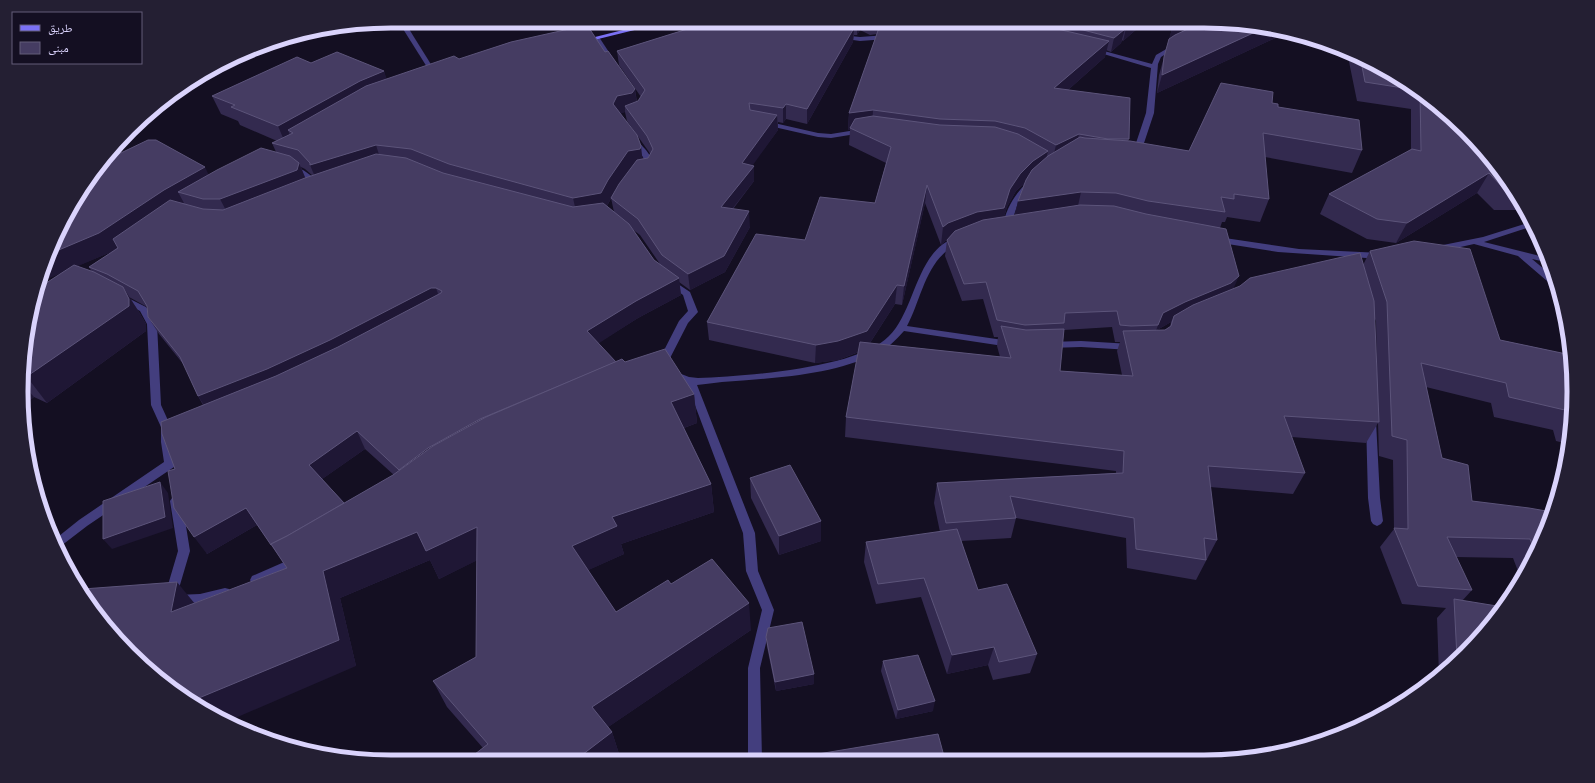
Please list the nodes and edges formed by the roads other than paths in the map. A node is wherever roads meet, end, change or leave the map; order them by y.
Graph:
1 (405, 28) edge
2 (639, 28) edge
3 (833, 34) edge
4 (896, 36) edge
5 (597, 38) junction
6 (573, 42) edge
7 (1181, 44) edge
8 (1088, 49) edge
9 (1155, 67) junction
10 (617, 71) edge
11 (435, 74) edge
12 (754, 120) edge
13 (872, 130) edge
14 (629, 136) edge
15 (1130, 159) edge
16 (280, 165) edge
17 (635, 172) edge
18 (1036, 180) edge
19 (322, 187) edge
20 (1527, 226) edge
21 (1019, 227) edge
22 (971, 236) edge
23 (1205, 237) edge
24 (1474, 241) junction
25 (1429, 250) edge
26 (1521, 254) junction
27 (1391, 257) edge
28 (1351, 259) junction
29 (1542, 259) edge
30 (1328, 262) edge
31 (660, 274) edge
32 (1549, 278) edge
33 (107, 292) edge
34 (901, 328) junction
35 (1021, 346) edge
36 (1036, 346) edge
37 (1141, 346) edge
38 (691, 381) junction
39 (1371, 409) edge
40 (179, 430) edge
41 (166, 436) junction
42 (170, 464) junction
43 (172, 478) edge
44 (175, 493) edge
45 (1378, 521) dead end
46 (60, 541) edge
47 (306, 557) edge
48 (247, 584) edge
49 (234, 590) edge
50 (755, 755) edge

1 - 11 street
2 - 5 street
3 - 4 street
5 - 6 street
5 - 10 street
7 - 9 street
8 - 9 street
9 - 15 street
12 - 13 street
14 - 17 street
16 - 19 street
18 - 21 street
20 - 24 street
22 - 34 street
23 - 28 street
24 - 25 street
24 - 26 street
26 - 29 street
26 - 32 street
27 - 28 street
28 - 30 street
31 - 38 street
33 - 41 street
34 - 35 street
34 - 38 street
36 - 37 street
38 - 50 street
39 - 45 street
40 - 41 street
41 - 42 street
42 - 43 street
42 - 46 street
44 - 49 street
47 - 48 street

